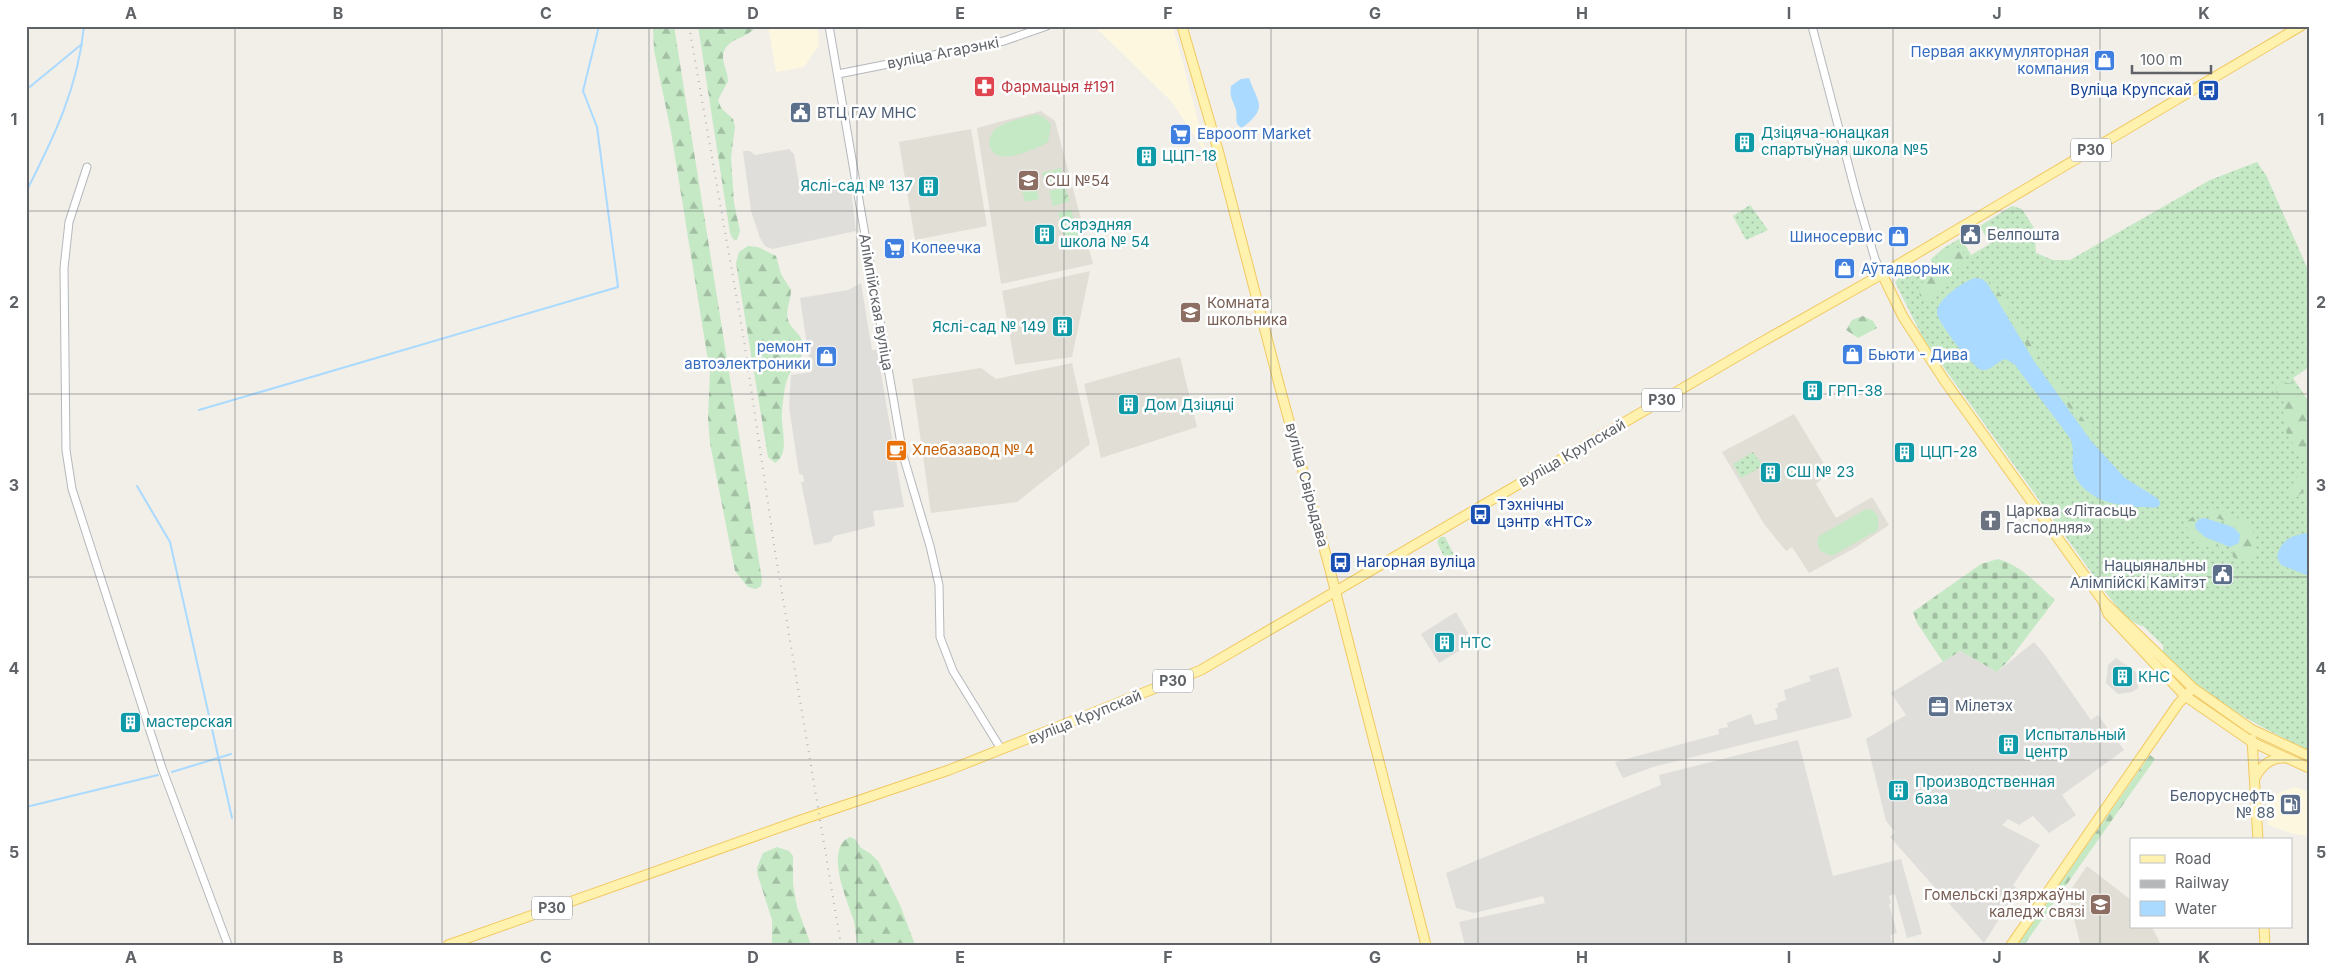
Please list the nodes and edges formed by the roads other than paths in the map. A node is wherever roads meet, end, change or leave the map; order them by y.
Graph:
1 (829, 26) edge
2 (1047, 26) edge
3 (1182, 26) edge
4 (1812, 26) edge
5 (2300, 26) edge
6 (838, 74) junction
7 (87, 167) dead end
8 (1882, 274) junction
9 (1335, 592) junction
10 (2103, 601) junction
11 (2193, 688) junction
12 (2185, 696) junction
13 (2251, 729) junction
14 (2252, 742) junction
15 (1001, 749) junction
16 (2309, 756) edge
17 (2287, 758) junction
18 (2309, 768) edge
19 (2254, 778) junction
20 (2258, 838) edge
21 (2264, 928) edge
22 (228, 945) edge
23 (448, 945) edge
24 (1426, 945) edge
25 (2011, 945) edge
26 (2265, 945) edge

1 - 6 street, Алімпійская вуліца
2 - 6 street, вуліца Агарэнкі
3 - 9 main road, вуліца Свірыдава
4 - 8 street
5 - 8 main road, вуліца Крупскай / Р30
6 - 15 street, Алімпійская вуліца
7 - 22 street
8 - 9 main road, вуліца Крупскай / Р30
8 - 10 main road
9 - 15 main road, вуліца Крупскай / Р30
9 - 24 main road, вуліца Свірыдава
10 - 11 main road
10 - 12 main road
11 - 12 main road
11 - 13 main road
12 - 14 main road
12 - 25 main road
13 - 14 main road
13 - 16 main road
14 - 17 main road
14 - 19 main road
15 - 23 main road, вуліца Крупскай / Р30
17 - 18 main road
17 - 19 main road
19 - 20 main road
21 - 26 main road

